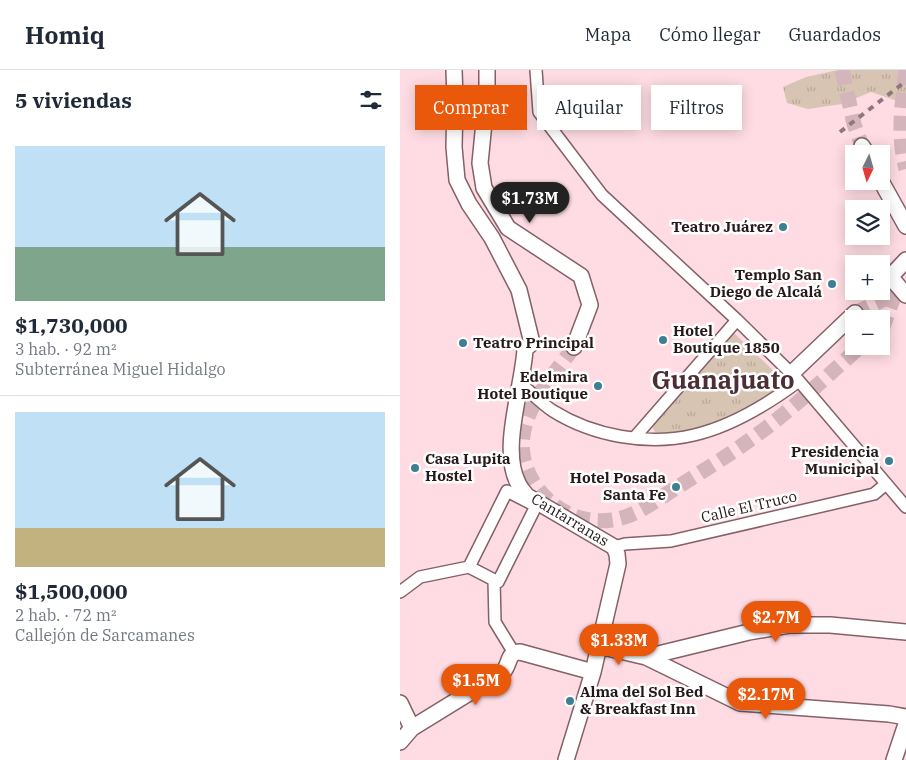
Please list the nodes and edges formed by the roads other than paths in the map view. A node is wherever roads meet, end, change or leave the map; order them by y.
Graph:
1 (454, 70) edge
2 (487, 70) edge
3 (536, 70) edge
4 (886, 190) edge
5 (906, 226) edge
6 (906, 260) edge
7 (906, 295) edge
8 (737, 320) junction
9 (845, 323) tunnel mouth
10 (574, 347) tunnel mouth
11 (796, 377) junction
12 (521, 384) junction
13 (634, 438) junction
14 (886, 484) junction
15 (906, 508) edge
16 (614, 547) junction
17 (469, 566) junction
18 (494, 580) junction
19 (400, 592) edge
20 (906, 632) edge
21 (599, 646) junction
22 (514, 653) junction
23 (646, 657) junction
24 (593, 672) junction
25 (400, 703) edge
26 (906, 717) edge
27 (906, 724) edge
28 (412, 728) junction
29 (400, 742) edge
30 (566, 760) edge
31 (894, 760) edge

1 - 12 street, Cantarranas
2 - 10 street
3 - 8 street
4 - 5 street
6 - 7 street
8 - 11 street
8 - 13 street
9 - 11 street
11 - 13 street
11 - 14 street
12 - 13 street
12 - 16 street, Cantarranas
14 - 15 street
14 - 16 street, Calle El Truco
16 - 21 street
17 - 18 street
17 - 18 street
17 - 19 street
18 - 22 street
20 - 23 street
21 - 23 street
21 - 24 street
22 - 24 street
22 - 28 street
23 - 26 street
24 - 30 street
25 - 28 street
27 - 31 street
28 - 29 street

